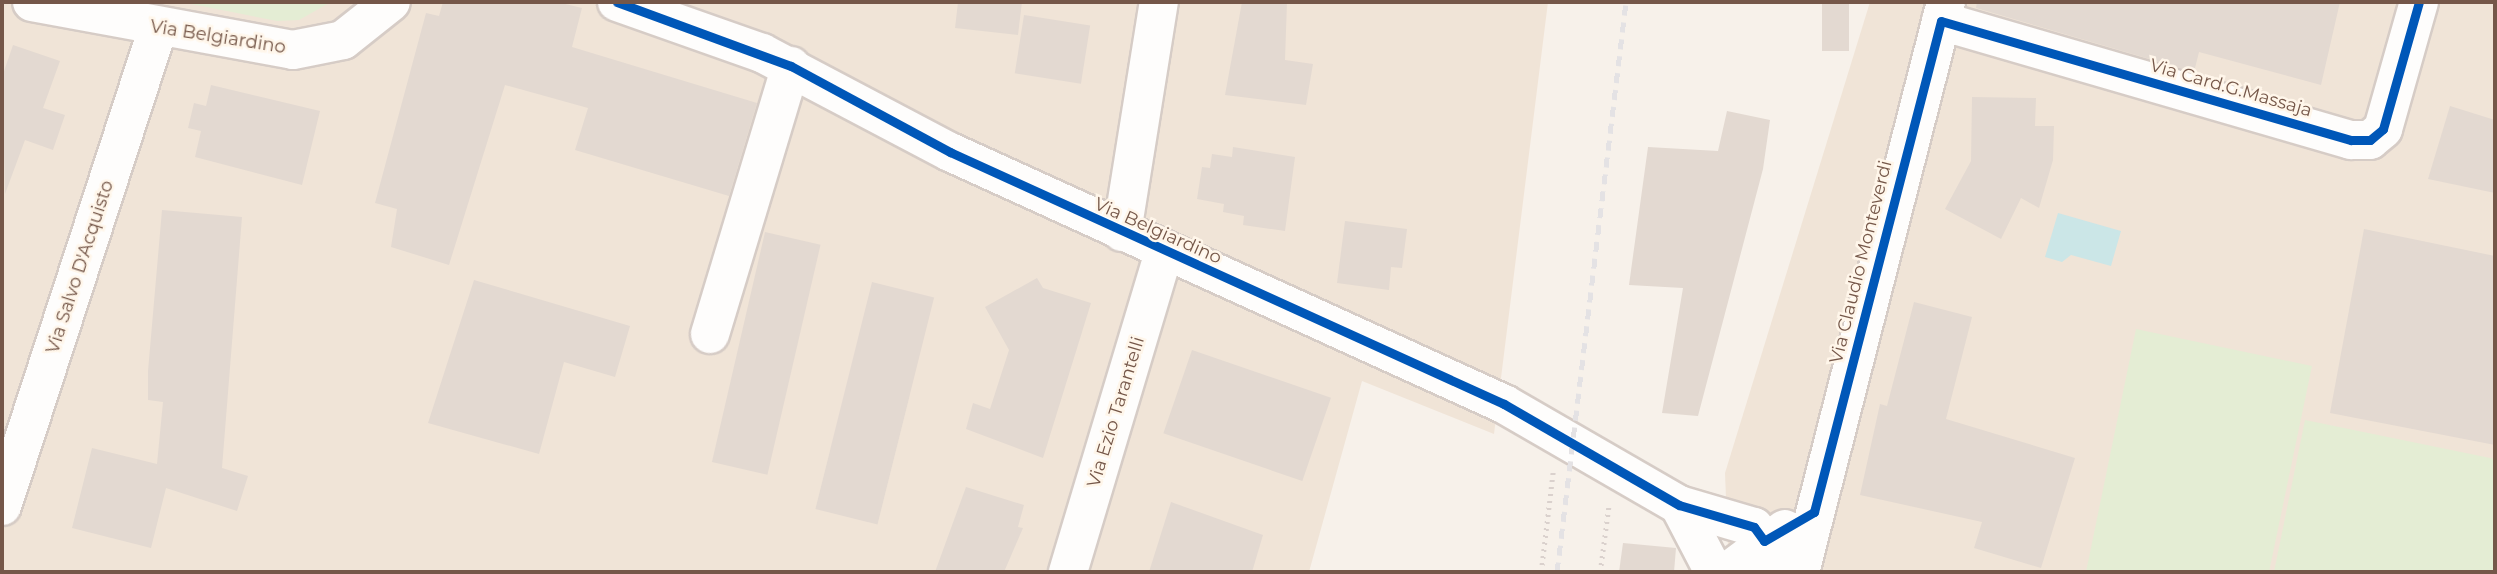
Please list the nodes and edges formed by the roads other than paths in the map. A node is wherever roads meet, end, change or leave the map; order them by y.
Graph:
1 (32, 2) edge
2 (391, 2) edge
3 (1159, 2) edge
4 (2419, 2) edge
5 (642, 6) edge
6 (1943, 12) edge
7 (158, 28) junction
8 (791, 66) junction
9 (1122, 232) junction
10 (1164, 252) junction
11 (710, 334) dead end
12 (1679, 505) junction
13 (2, 506) edge
14 (1814, 512) junction
15 (1764, 541) junction
16 (1068, 572) edge
17 (1714, 572) edge
18 (1727, 572) edge
19 (1785, 572) edge
20 (1800, 572) edge

1 - 7 street, Via Belgiardino
2 - 7 street, Via Belgiardino
3 - 9 street
4 - 6 street, Via Card.G.Massaja
5 - 8 street, Via Belgiardino
6 - 14 street, Via Claudio Monteverdi
7 - 13 street, Via Salvo D'Acquisto
8 - 9 street, Via Belgiardino
8 - 11 street
9 - 10 street, Via Belgiardino
10 - 12 street, Via Belgiardino
10 - 16 street, Via Ezio Tarantelli
12 - 15 street, Via Belgiardino
12 - 17 street
14 - 15 street
14 - 20 street, Via Claudio Monteverdi
15 - 18 street
15 - 19 street

